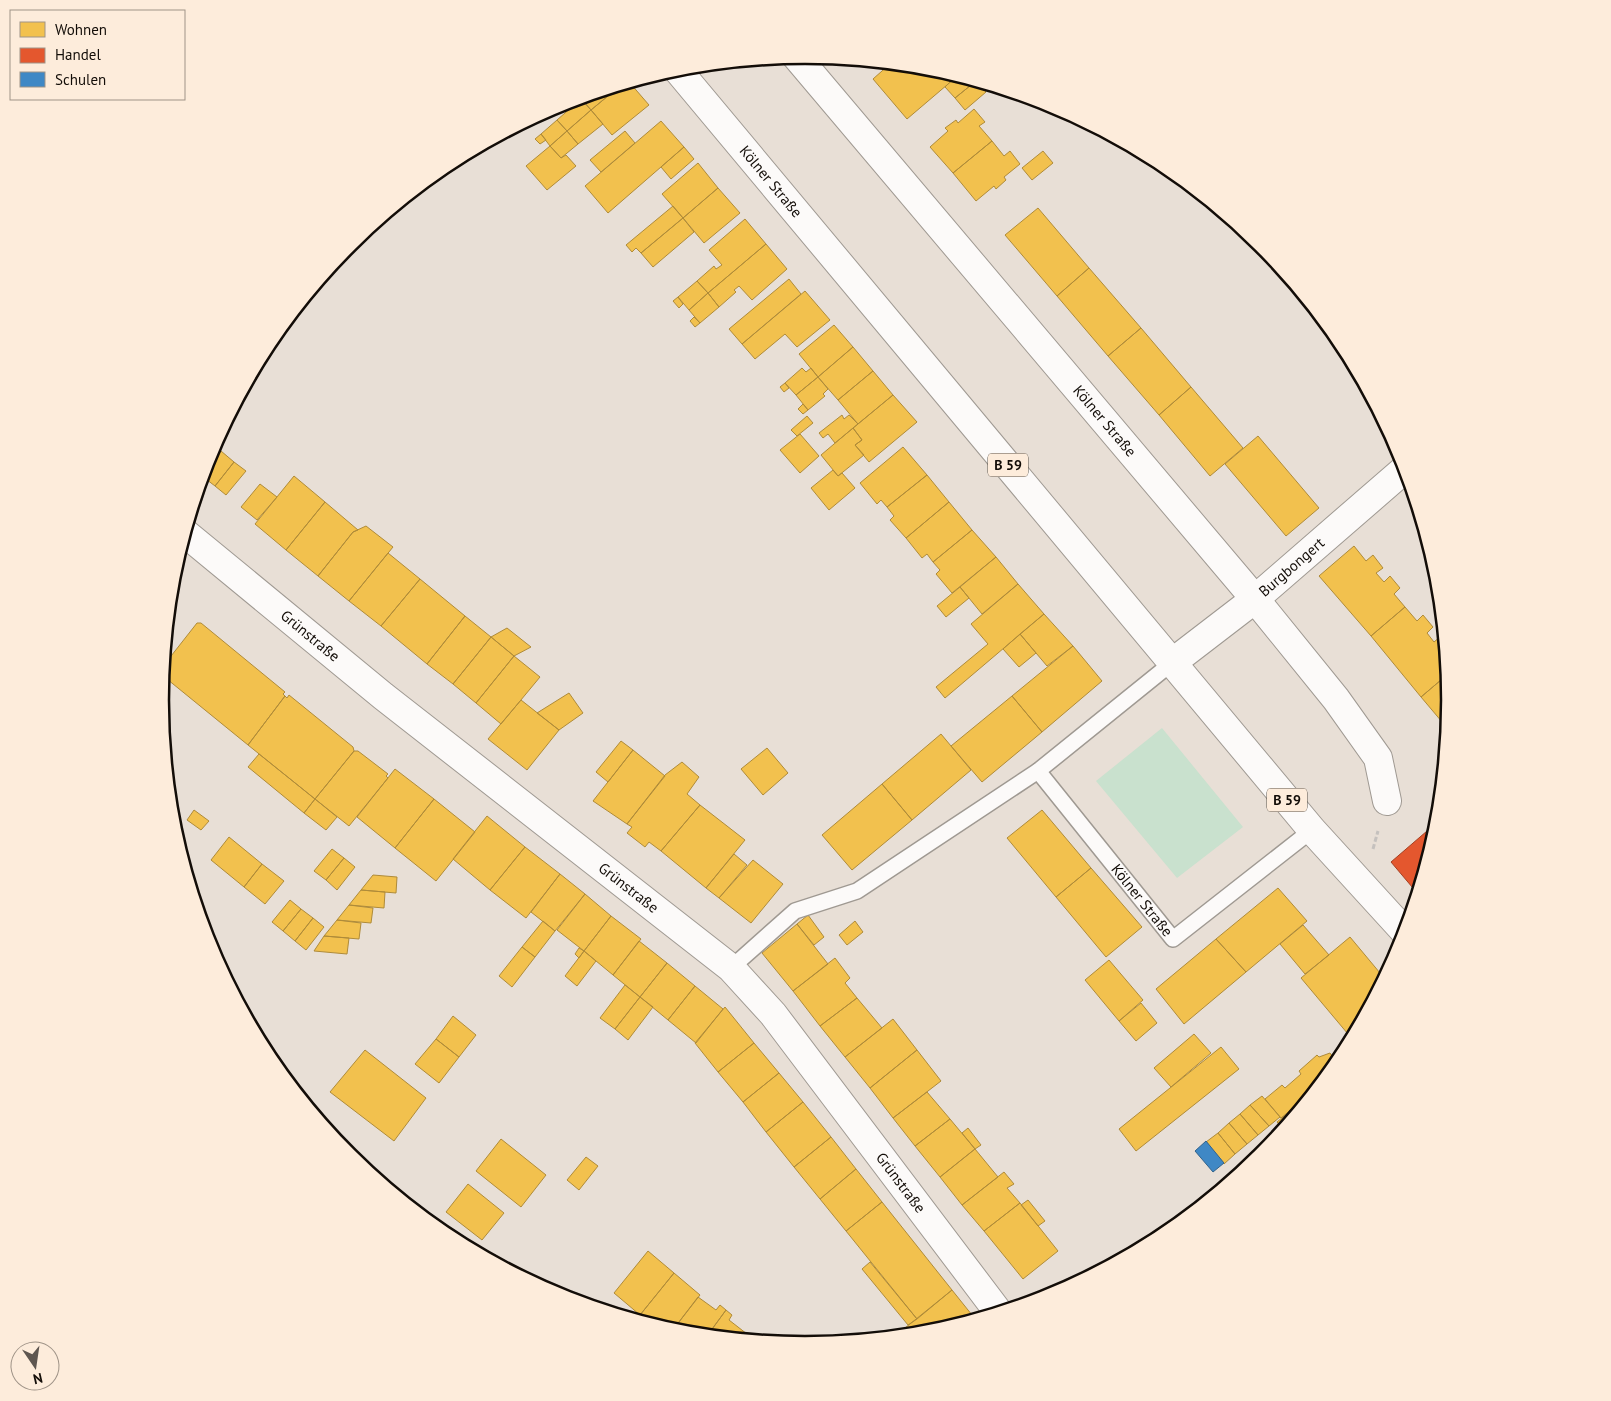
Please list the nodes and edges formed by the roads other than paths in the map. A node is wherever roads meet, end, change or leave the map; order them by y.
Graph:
1 (803, 64) edge
2 (682, 76) edge
3 (1400, 473) edge
4 (190, 537) edge
5 (1255, 599) junction
6 (1173, 662) junction
7 (1038, 771) junction
8 (1387, 801) road end
9 (1312, 830) junction
10 (1400, 927) edge
11 (731, 968) junction
12 (995, 1308) edge

1 - 5 street, Kölner Straße
2 - 6 street, Kölner Straße / B 59
3 - 5 street, Burgbongert
4 - 11 street, Grünstraße
5 - 6 street, Burgbongert
5 - 8 street, Kölner Straße
6 - 7 lane
6 - 9 street, Kölner Straße / B 59
7 - 9 lane, Kölner Straße
7 - 11 lane
9 - 10 street, Kölner Straße / B 59
11 - 12 street, Grünstraße

